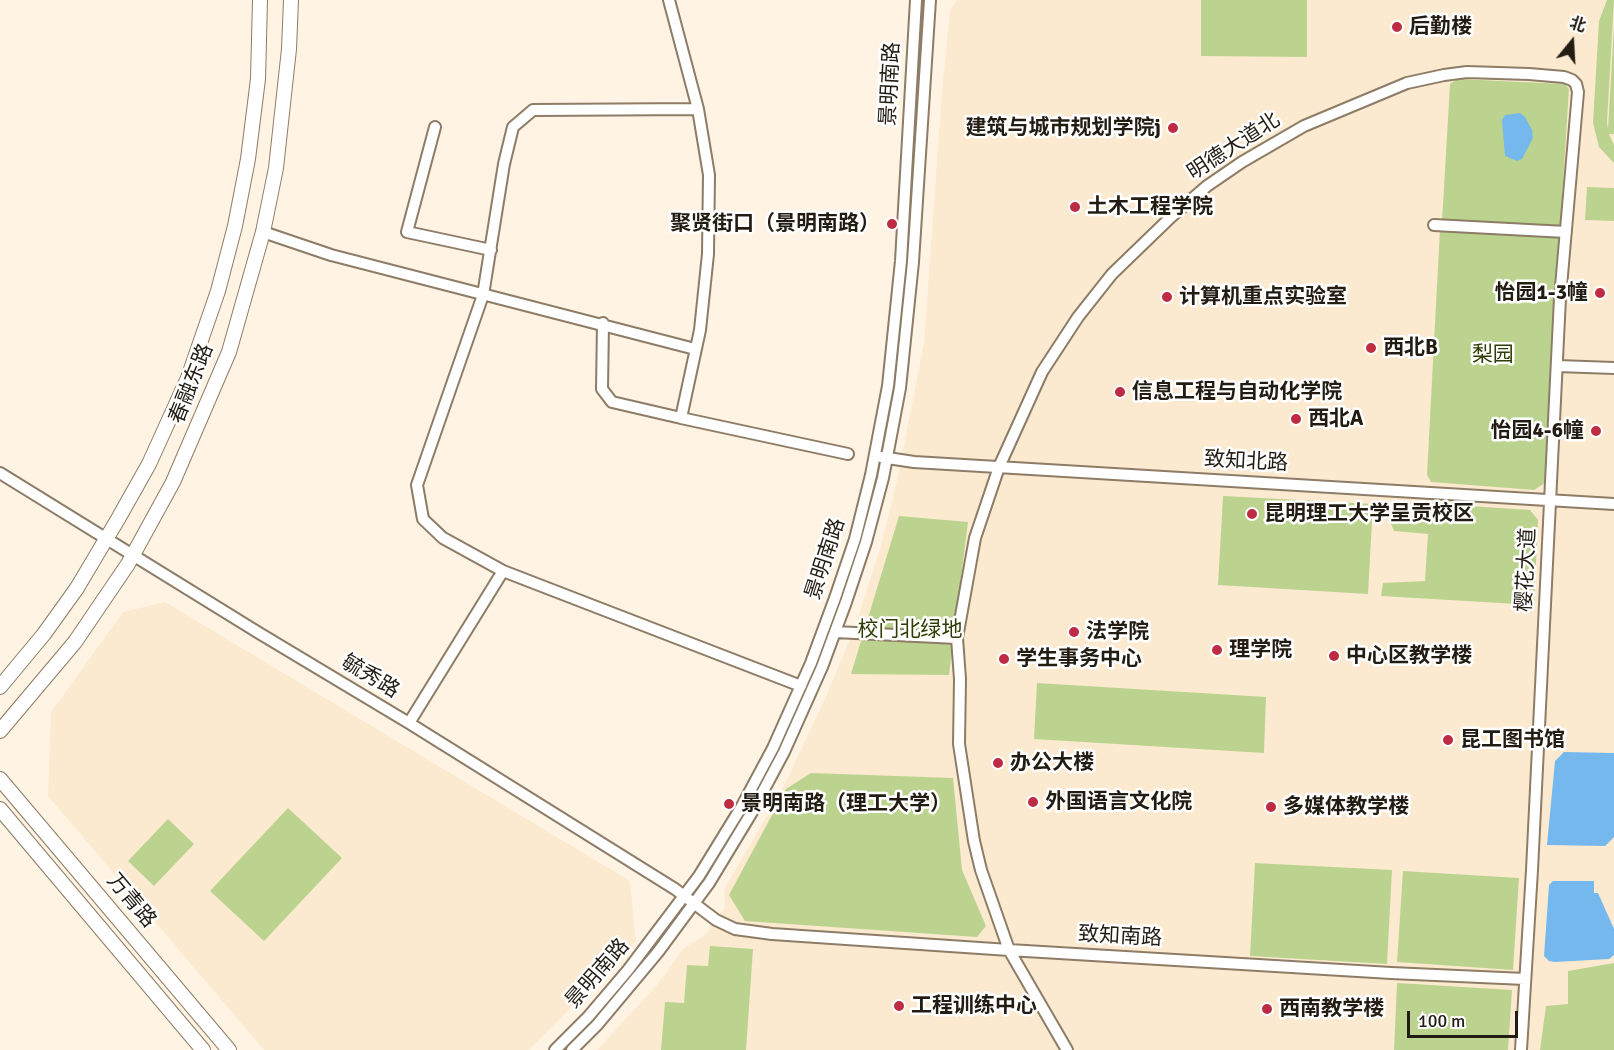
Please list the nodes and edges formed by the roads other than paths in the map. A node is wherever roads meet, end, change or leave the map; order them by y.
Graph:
1 (260, 0) edge
2 (291, 0) edge
3 (669, 0) edge
4 (916, 0) edge
5 (930, 0) edge
6 (1578, 92) joint
7 (698, 109) junction
8 (435, 127) dead end
9 (1434, 225) dead end
10 (263, 232) junction
11 (1566, 232) junction
12 (491, 250) junction
13 (483, 295) junction
14 (603, 323) junction
15 (695, 348) junction
16 (1557, 366) junction
17 (1614, 369) edge
18 (681, 418) junction
19 (848, 454) dead end
20 (875, 456) junction
21 (887, 458) junction
22 (999, 467) junction
23 (0, 473) edge
24 (1550, 500) junction
25 (1614, 504) edge
26 (107, 539) junction
27 (134, 555) junction
28 (504, 571) junction
29 (835, 632) junction
30 (957, 638) junction
31 (801, 686) junction
32 (0, 687) edge
33 (409, 723) junction
34 (0, 731) edge
35 (0, 779) edge
36 (19, 802) junction
37 (2, 812) edge
38 (685, 895) junction
39 (694, 902) junction
40 (716, 920) joint
41 (1009, 950) junction
42 (1525, 979) junction
43 (203, 1050) edge
44 (229, 1050) edge
45 (555, 1050) edge
46 (572, 1050) edge
47 (1067, 1050) edge
48 (1521, 1050) edge

1 - 26 main road, 春融东路
2 - 10 main road, 春融东路
3 - 7 street
4 - 20 street, 景明南路
5 - 21 street, 景明南路
6 - 11 street, 樱花大道
6 - 22 street, 明德大道北
7 - 12 street
7 - 15 street
8 - 12 street
9 - 11 street
10 - 13 street
10 - 27 main road, 春融东路
11 - 16 street, 樱花大道
12 - 13 street
13 - 14 street
13 - 28 street
14 - 15 street
14 - 18 street
15 - 18 street
16 - 17 street
16 - 24 street, 樱花大道
18 - 19 street
20 - 21 street, 致知北路
20 - 31 street, 景明南路
21 - 22 street, 致知北路
21 - 29 street, 景明南路
22 - 24 street, 致知北路
22 - 30 street, 明德大道北
23 - 26 street, 毓秀路
24 - 25 street, 致知北路
24 - 42 street, 樱花大道
26 - 27 street, 毓秀路
26 - 32 main road, 春融东路
27 - 33 street, 毓秀路
27 - 34 main road, 春融东路
28 - 31 street
28 - 33 street
29 - 30 street
29 - 39 street, 景明南路
30 - 41 street, 明德大道北
31 - 38 street, 景明南路
33 - 38 street, 毓秀路
35 - 36 main road, 万青路
36 - 37 main road
36 - 44 main road, 万青路
37 - 43 main road, 万青路
38 - 39 street, 毓秀路
38 - 45 street, 景明南路
39 - 40 street, 毓秀路
39 - 46 street, 景明南路
40 - 41 street, 致知南路
41 - 42 street, 致知南路
41 - 47 street, 明德大道北
42 - 48 street, 樱花大道

